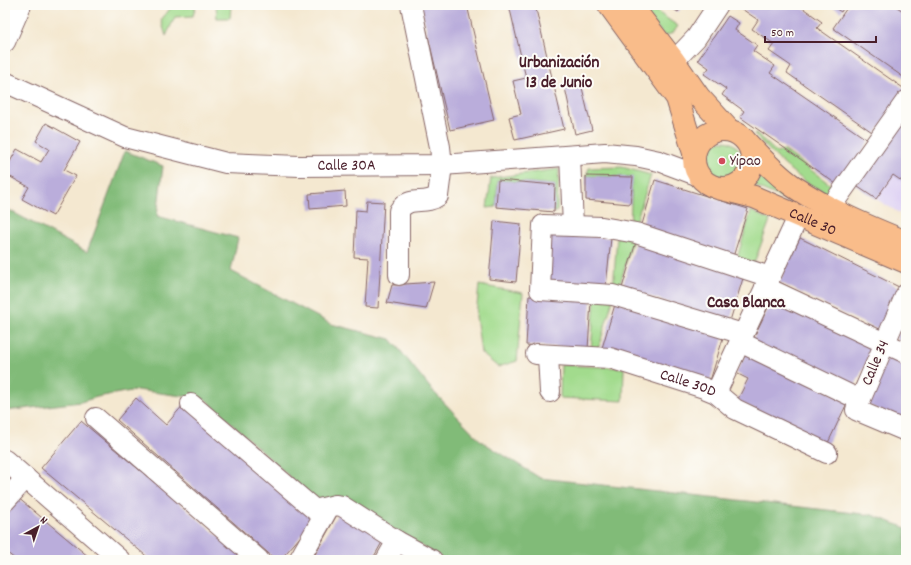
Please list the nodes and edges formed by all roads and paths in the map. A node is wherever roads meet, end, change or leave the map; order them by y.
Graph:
1 (21, 5) edge
2 (411, 5) edge
3 (609, 5) edge
4 (632, 5) edge
5 (718, 5) edge
6 (5, 42) edge
7 (674, 61) junction
8 (5, 82) edge
9 (906, 101) edge
10 (728, 130) junction
11 (750, 146) junction
12 (694, 153) junction
13 (570, 156) junction
14 (442, 165) junction
15 (699, 176) junction
16 (718, 188) junction
17 (830, 208) junction
18 (799, 215) junction
19 (573, 226) junction
20 (906, 242) edge
21 (906, 262) edge
22 (398, 275) dead end
23 (768, 282) junction
24 (906, 294) edge
25 (742, 338) junction
26 (884, 343) junction
27 (906, 353) edge
28 (550, 392) dead end
29 (716, 393) junction
30 (192, 404) dead end
31 (858, 405) junction
32 (96, 418) dead end
33 (906, 431) edge
34 (826, 453) dead end
35 (5, 460) edge
36 (26, 478) junction
37 (5, 501) edge
38 (329, 507) junction
39 (397, 541) junction
40 (108, 556) edge
41 (259, 560) edge
42 (299, 560) edge
43 (386, 560) edge
44 (432, 560) edge

1 - 6 street
2 - 14 street
3 - 12 main road
4 - 7 main road
5 - 7 street
7 - 10 main road
8 - 14 street, Calle 30A
9 - 17 street
10 - 11 main road
10 - 12 main road
11 - 16 main road
11 - 17 main road, Calle 30
12 - 15 main road
13 - 14 street, Calle 30A
13 - 15 street, Calle 30A
13 - 19 street
14 - 22 street
15 - 16 main road
16 - 18 main road, Calle 30
17 - 20 main road, Calle 30
18 - 21 main road, Calle 30
18 - 23 street
19 - 23 street
19 - 25 street
23 - 25 street
23 - 26 street
24 - 26 street, Calle 34
25 - 29 street
25 - 31 street
26 - 27 street
26 - 31 street, Calle 34
28 - 29 street, Calle 30D
29 - 34 street, Calle 30D
30 - 38 street
31 - 33 street
32 - 41 street
35 - 36 street
36 - 37 street
36 - 40 street
38 - 39 street
38 - 42 street
39 - 43 street
39 - 44 street

